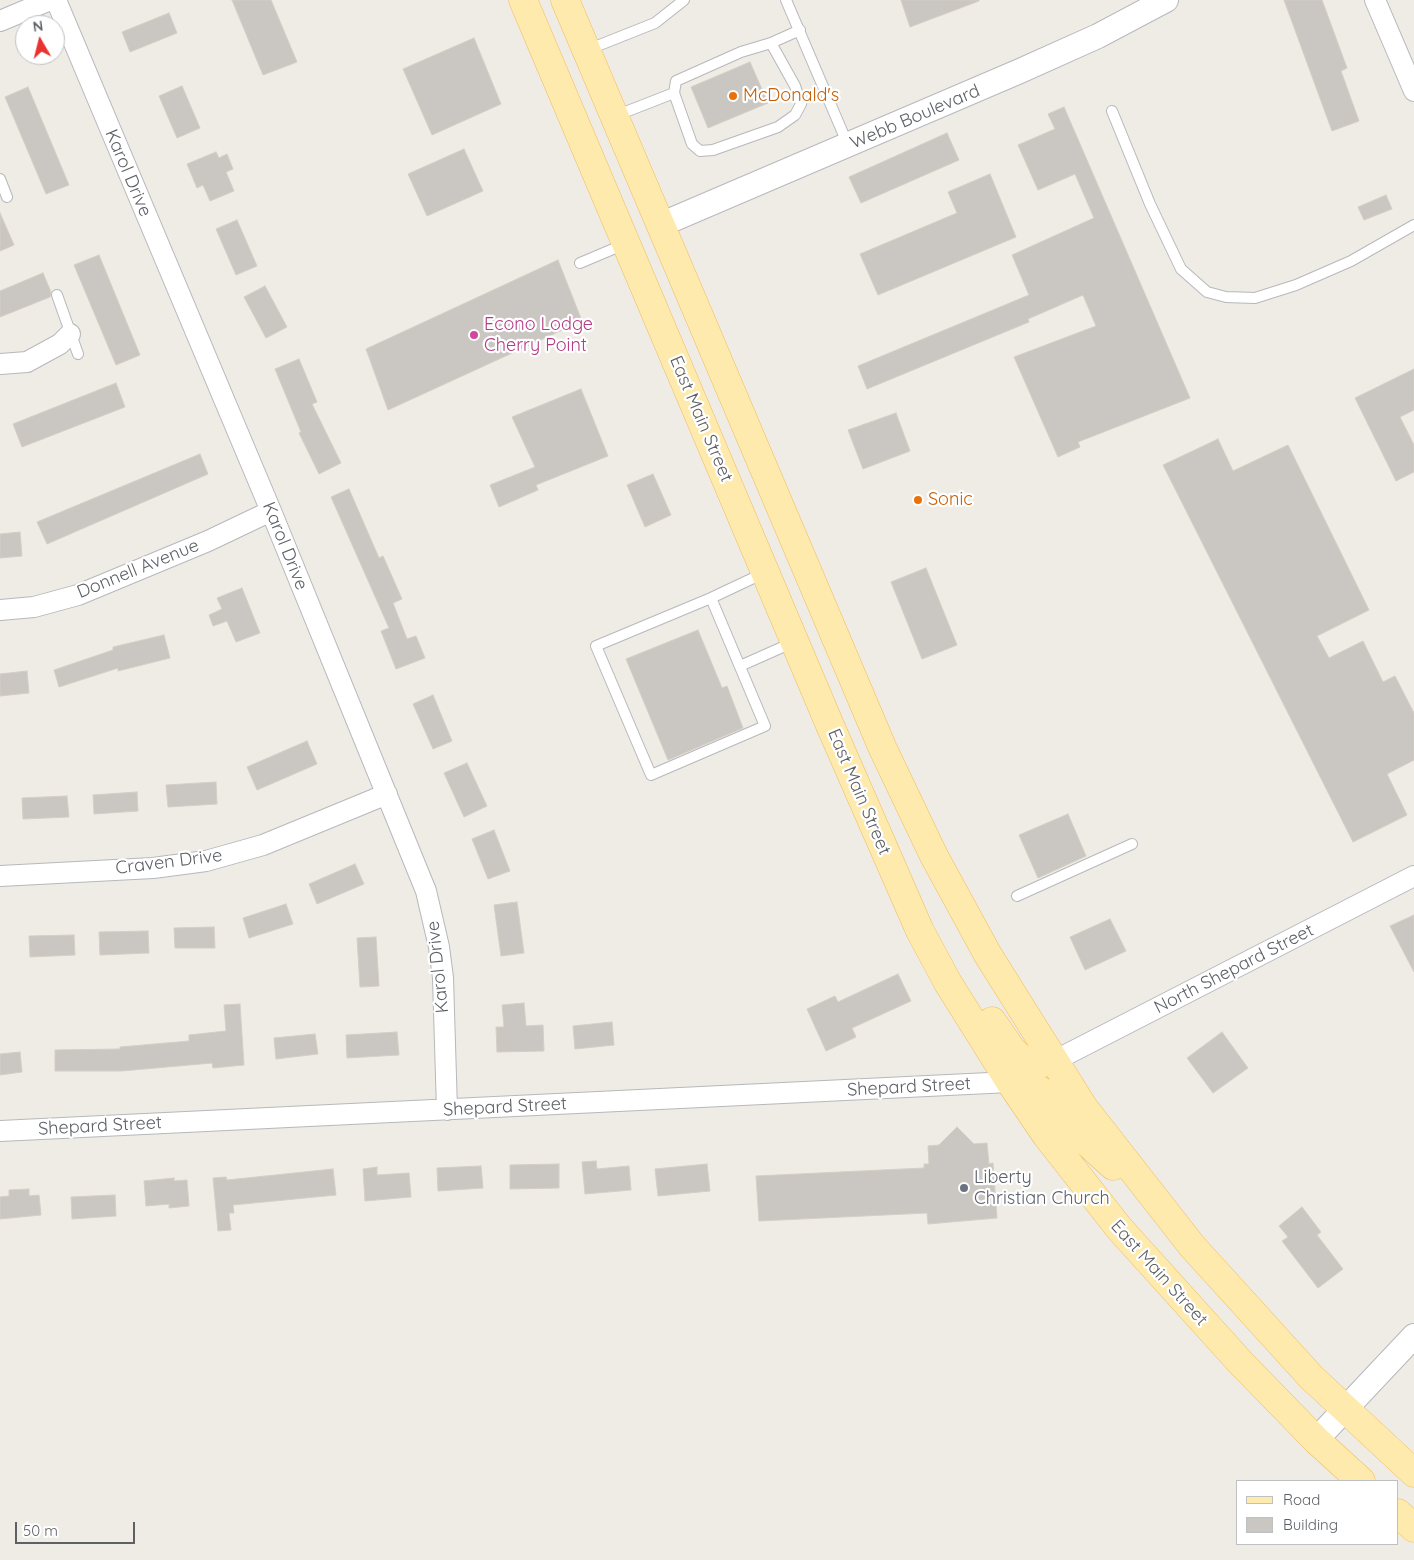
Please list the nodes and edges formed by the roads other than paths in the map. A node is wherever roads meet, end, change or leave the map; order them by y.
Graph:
1 (50, 0) edge
2 (56, 0) edge
3 (523, 0) edge
4 (565, 0) edge
5 (684, 0) edge
6 (786, 0) edge
7 (1166, 0) edge
8 (1375, 0) edge
9 (0, 21) edge
10 (800, 30) junction
11 (771, 43) junction
12 (586, 50) junction
13 (1409, 67) edge
14 (1414, 92) edge
15 (674, 93) junction
16 (566, 101) junction
17 (1112, 111) dead end
18 (614, 117) junction
19 (848, 145) junction
20 (0, 179) edge
21 (7, 197) dead end
22 (660, 225) junction
23 (1414, 225) edge
24 (626, 244) junction
25 (580, 263) dead end
26 (57, 295) dead end
27 (70, 334) junction
28 (714, 352) junction
29 (78, 354) dead end
30 (0, 364) edge
31 (270, 511) junction
32 (766, 572) junction
33 (711, 598) junction
34 (0, 610) edge
35 (795, 642) junction
36 (740, 666) junction
37 (865, 707) junction
38 (829, 723) junction
39 (387, 794) junction
40 (1132, 844) dead end
41 (0, 876) edge
42 (1414, 876) edge
43 (1017, 896) dead end
44 (920, 931) junction
45 (1054, 1062) junction
46 (1010, 1082) junction
47 (447, 1110) junction
48 (0, 1131) edge
49 (1154, 1200) junction
50 (1414, 1336) edge
51 (1344, 1410) junction
52 (1316, 1440) junction
53 (1414, 1474) edge
54 (1360, 1480) edge
55 (1399, 1514) edge
56 (1414, 1528) edge

1 - 9 street
2 - 31 street, Karol Drive
3 - 16 main road, East Main Street
4 - 12 main road
5 - 12 lane
6 - 10 lane
7 - 19 street, Webb Boulevard
8 - 13 street
10 - 11 lane
10 - 19 lane
11 - 15 lane
11 - 15 lane
12 - 18 main road
13 - 14 street
15 - 18 lane
16 - 22 main road
16 - 24 main road, East Main Street
17 - 23 lane
18 - 22 main road
19 - 22 street, Webb Boulevard
20 - 21 lane
22 - 28 main road
24 - 25 lane
24 - 28 main road
24 - 32 main road, East Main Street
26 - 27 lane
27 - 29 lane
27 - 30 street
28 - 37 main road
31 - 34 street, Donnell Avenue
31 - 39 street, Karol Drive
32 - 33 lane
32 - 35 main road, East Main Street
33 - 36 lane
33 - 36 lane
35 - 36 lane
35 - 38 main road, East Main Street
37 - 38 main road
37 - 45 main road
38 - 44 main road, East Main Street
39 - 41 street, Craven Drive
39 - 47 street, Karol Drive
40 - 43 lane
42 - 45 street, North Shepard Street
44 - 45 main road
44 - 46 main road, East Main Street
45 - 49 main road
46 - 47 street, Shepard Street
46 - 49 main road
46 - 52 main road, East Main Street
47 - 48 street, Shepard Street
49 - 51 main road
50 - 51 street
51 - 52 street
51 - 53 main road
52 - 54 main road, East Main Street
55 - 56 main road

